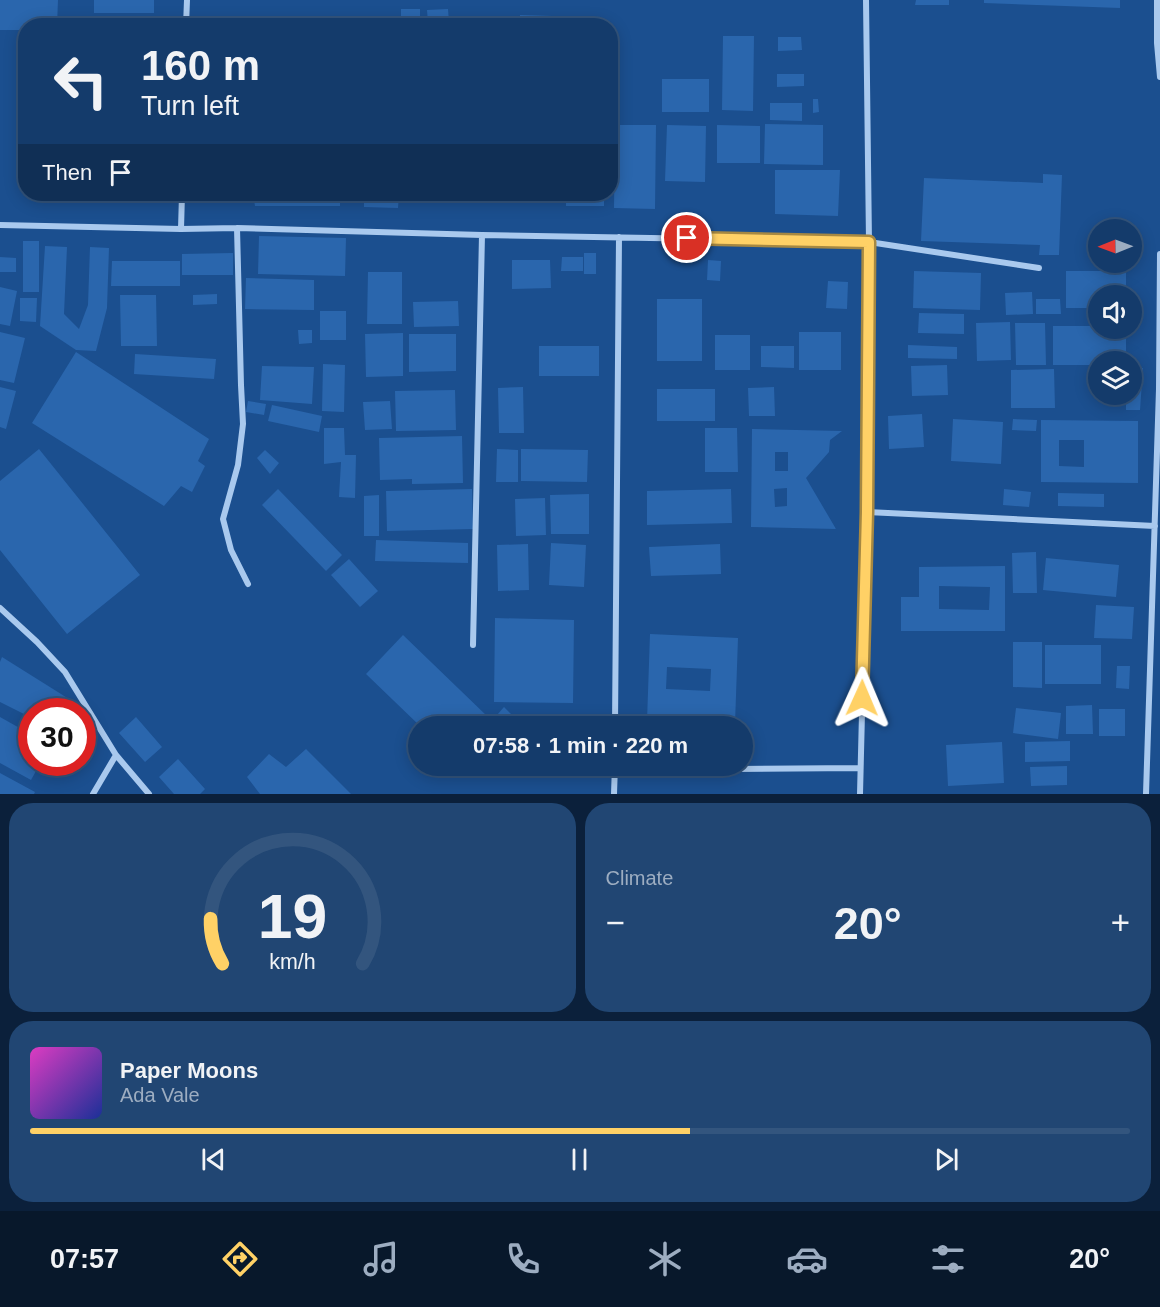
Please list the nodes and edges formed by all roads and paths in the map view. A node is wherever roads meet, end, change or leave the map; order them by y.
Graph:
1 (187, 0) edge
2 (866, 0) edge
3 (1157, 0) edge
4 (186, 18) edge
5 (1160, 77) edge
6 (182, 201) edge
7 (0, 225) edge
8 (237, 228) junction
9 (181, 229) junction
10 (482, 235) junction
11 (619, 237) junction
12 (869, 242) junction
13 (1160, 254) edge
14 (1039, 268) dead end
15 (1160, 389) edge
16 (867, 512) junction
17 (1155, 526) junction
18 (248, 584) dead end
19 (0, 608) edge
20 (473, 645) dead end
21 (615, 716) edge
22 (116, 755) junction
23 (753, 768) edge
24 (860, 768) junction
25 (615, 776) edge
26 (93, 794) edge
27 (149, 794) edge
28 (614, 794) edge
29 (860, 794) edge
30 (1146, 794) edge

1 - 4 street
2 - 12 street
3 - 5 street
6 - 9 street
7 - 9 street
8 - 9 street
8 - 10 street
8 - 18 street
10 - 11 street
10 - 20 street
11 - 12 street
11 - 21 street
12 - 14 street
12 - 16 street
13 - 15 street
15 - 17 street
16 - 17 street
16 - 24 street
17 - 30 street
19 - 22 street
22 - 26 street
22 - 27 street
23 - 24 street
24 - 29 street
25 - 28 street

